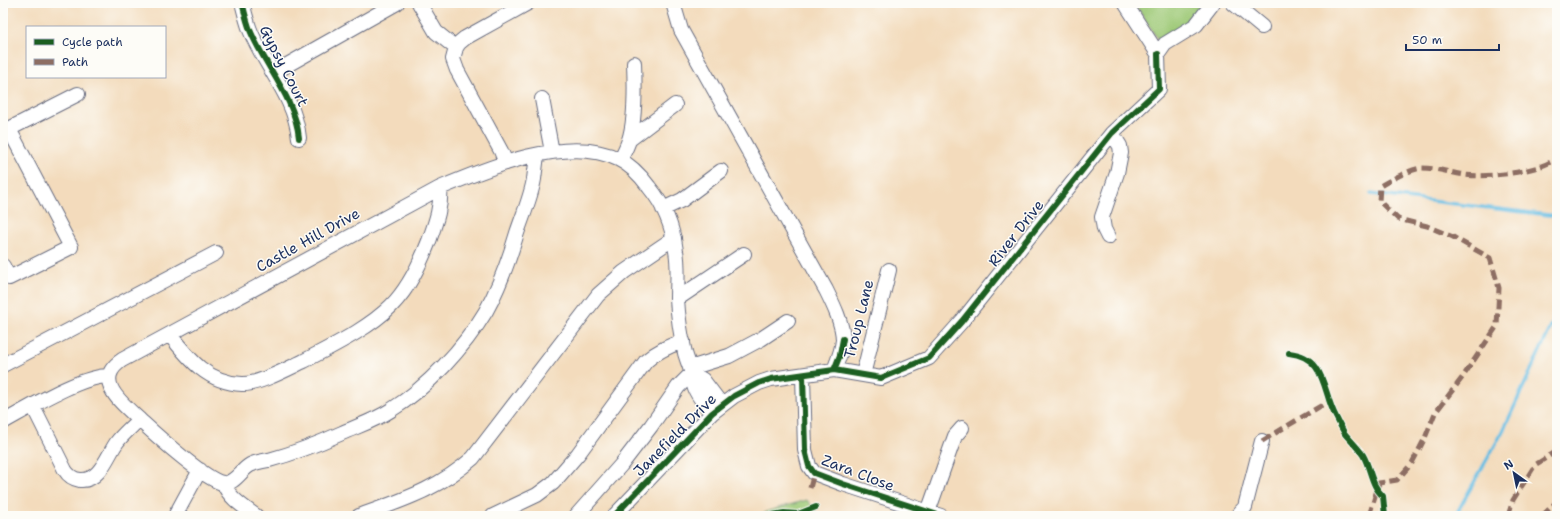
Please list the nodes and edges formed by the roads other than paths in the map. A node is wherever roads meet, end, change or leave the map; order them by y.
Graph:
1 (397, 3) edge
2 (419, 3) edge
3 (528, 3) edge
4 (672, 3) edge
5 (1125, 3) edge
6 (1213, 3) edge
7 (1233, 3) edge
8 (243, 6) dead end
9 (1262, 27) dead end
10 (456, 48) junction
11 (1158, 54) junction
12 (634, 63) dead end
13 (273, 73) junction
14 (78, 94) dead end
15 (542, 99) dead end
16 (675, 105) dead end
17 (6, 131) edge
18 (1112, 133) junction
19 (299, 138) dead end
20 (629, 140) junction
21 (552, 152) junction
22 (536, 155) junction
23 (620, 160) junction
24 (506, 163) junction
25 (721, 170) dead end
26 (440, 188) junction
27 (663, 209) junction
28 (1108, 237) dead end
29 (674, 238) junction
30 (216, 253) dead end
31 (744, 254) dead end
32 (3, 266) edge
33 (889, 270) dead end
34 (677, 299) junction
35 (788, 321) dead end
36 (170, 335) junction
37 (683, 341) junction
38 (3, 365) edge
39 (690, 370) junction
40 (834, 370) junction
41 (849, 373) joint
42 (863, 375) junction
43 (109, 376) junction
44 (803, 376) junction
45 (33, 406) junction
46 (717, 409) junction
47 (139, 419) junction
48 (3, 422) edge
49 (962, 428) dead end
50 (1262, 441) dead end
51 (200, 470) junction
52 (224, 484) junction
53 (934, 514) edge
54 (175, 516) edge
55 (256, 516) edge
56 (359, 516) edge
57 (493, 516) edge
58 (576, 516) edge
59 (614, 516) edge
60 (1237, 516) edge

1 - 13 street, Gypsy Court
2 - 10 street
3 - 10 street
4 - 40 street
5 - 11 street
6 - 11 street
7 - 9 street
8 - 13 street, Gypsy Court
10 - 24 street
11 - 18 street, River Drive
12 - 20 street
13 - 19 street, Gypsy Court
14 - 17 street
15 - 21 street
16 - 20 street
17 - 32 street
18 - 28 street
18 - 42 street, River Drive
20 - 23 street
21 - 22 street, Castle Hill Drive
21 - 23 street, Castle Hill Drive
22 - 24 street, Castle Hill Drive
22 - 52 street
23 - 27 street
24 - 26 street, Castle Hill Drive
25 - 27 street
26 - 36 street, Castle Hill Drive
26 - 36 street
27 - 29 street
29 - 34 street
29 - 56 street
30 - 38 street
31 - 34 street
33 - 42 street, Troup Lane
34 - 37 street
35 - 39 street
36 - 43 street, Castle Hill Drive
37 - 39 street
37 - 57 street
39 - 46 street
39 - 58 street
40 - 41 street, Janefield Drive
40 - 44 street, Janefield Drive
41 - 42 street, River Drive
43 - 45 street
43 - 47 street
44 - 46 street, Janefield Drive
44 - 53 street, Zara Close
45 - 47 street
45 - 48 street
46 - 59 street, Janefield Drive
47 - 51 street
49 - 53 street
50 - 60 street
51 - 52 street
51 - 54 street
52 - 55 street

